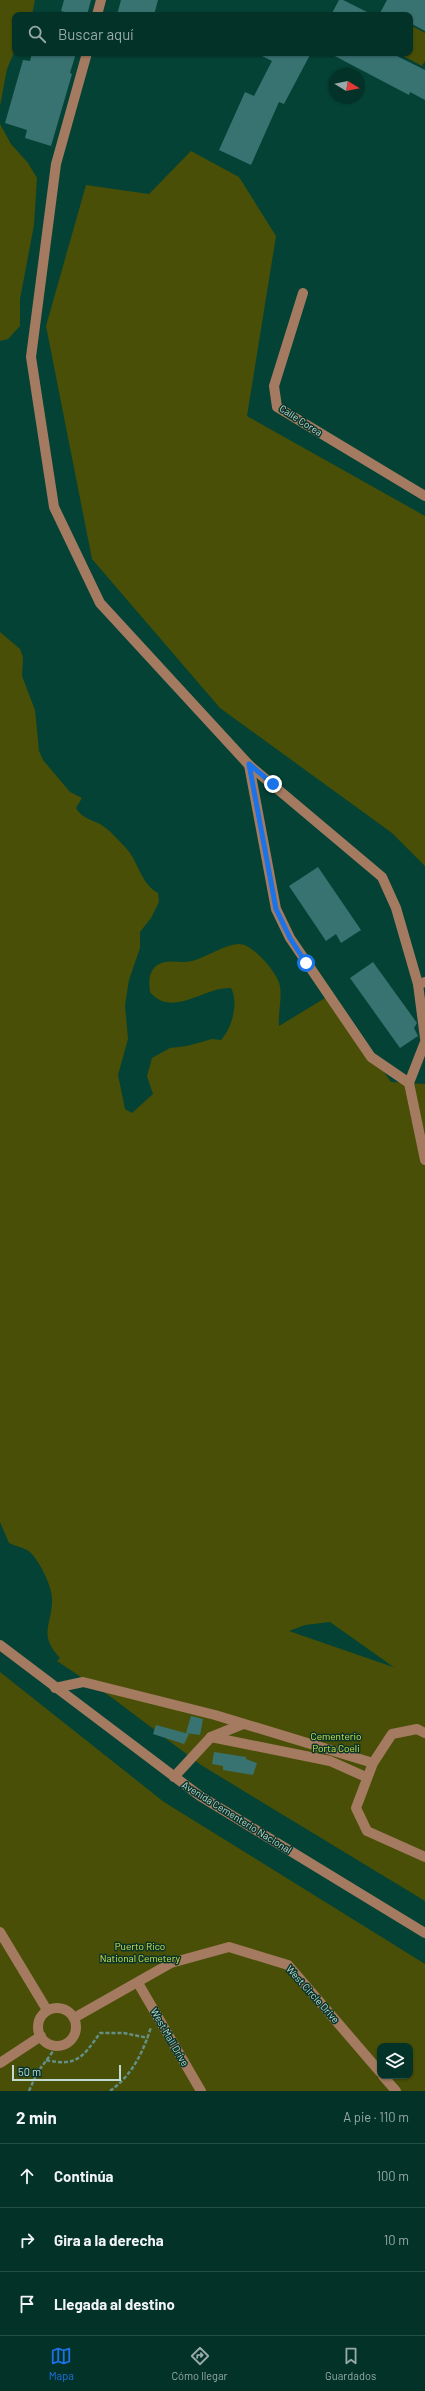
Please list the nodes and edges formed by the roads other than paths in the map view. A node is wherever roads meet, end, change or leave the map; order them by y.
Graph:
1 (101, 0) edge
2 (98, 12) edge
3 (86, 56) edge
4 (303, 293) dead end
5 (425, 496) edge
6 (249, 764) junction
7 (421, 983) edge
8 (425, 1038) edge
9 (425, 1042) edge
10 (409, 1083) junction
11 (424, 1147) edge
12 (425, 1160) edge
13 (0, 1645) edge
14 (55, 1688) junction
15 (243, 1724) junction
16 (425, 1733) edge
17 (211, 1737) junction
18 (373, 1763) junction
19 (174, 1777) junction
20 (366, 1777) junction
21 (425, 1857) edge
22 (0, 1932) edge
23 (425, 1934) edge
24 (138, 1983) junction
25 (47, 2010) junction
26 (74, 2018) junction
27 (41, 2036) junction
28 (0, 2063) edge
29 (377, 2069) edge
30 (386, 2079) edge
31 (201, 2091) edge
32 (396, 2091) edge

1 - 2 street
3 - 6 street
4 - 5 street, Calle Corea
6 - 7 street
6 - 10 street
7 - 8 street
9 - 10 street
10 - 11 street
11 - 12 street
13 - 14 street, Avenida Cementerio Nacional
14 - 15 street
14 - 19 street, Avenida Cementerio Nacional
15 - 17 street
15 - 18 street
16 - 18 street
17 - 19 street
17 - 20 street
18 - 20 street
19 - 23 street, Avenida Cementerio Nacional
20 - 21 street
22 - 25 street
24 - 26 street, West Circle Drive
24 - 29 street, West Circle Drive
24 - 31 street, West Mall Drive
25 - 26 street
25 - 27 street
26 - 27 street
27 - 28 street
30 - 32 street

